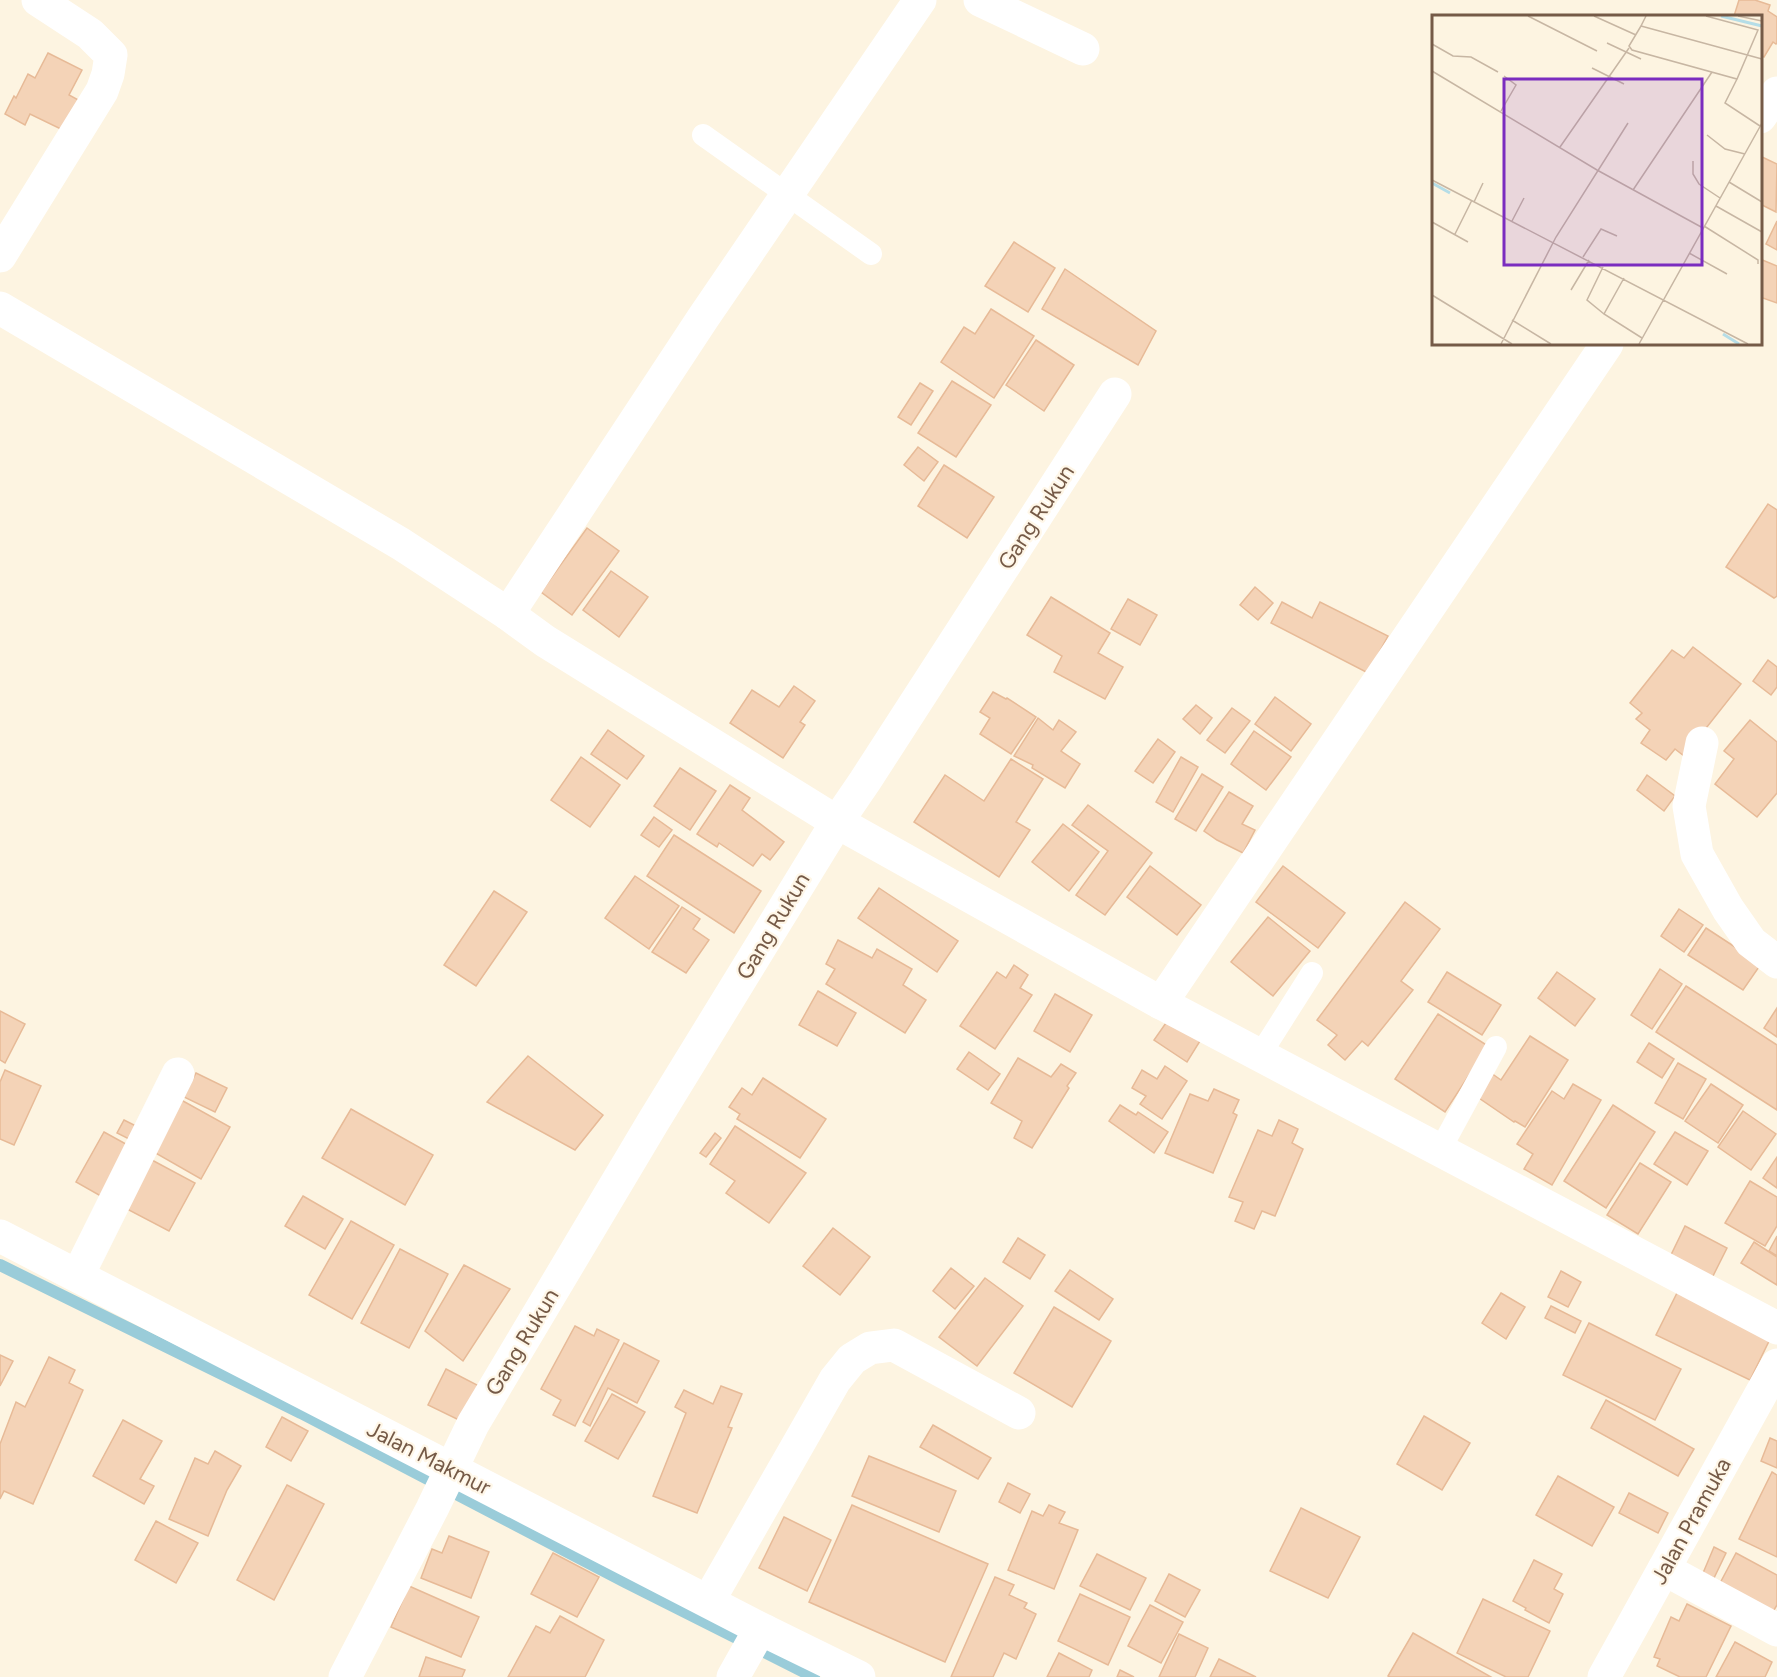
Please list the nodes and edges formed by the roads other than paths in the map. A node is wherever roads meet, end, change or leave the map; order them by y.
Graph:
1 (38, 0) edge
2 (920, 0) edge
3 (980, 0) edge
4 (1083, 49) dead end
5 (1777, 93) edge
6 (1762, 116) edge
7 (703, 135) dead end
8 (788, 195) junction
9 (871, 254) dead end
10 (0, 256) edge
11 (0, 308) edge
12 (1606, 345) edge
13 (1115, 394) dead end
14 (508, 614) junction
15 (1702, 743) dead end
16 (837, 822) junction
17 (1777, 962) edge
18 (1312, 973) dead end
19 (1161, 1003) junction
20 (1496, 1047) dead end
21 (1260, 1055) junction
22 (178, 1074) dead end
23 (1440, 1150) junction
24 (0, 1236) edge
25 (78, 1275) junction
26 (1777, 1328) edge
27 (1777, 1365) edge
28 (1019, 1413) dead end
29 (449, 1475) junction
30 (1664, 1569) junction
31 (709, 1600) junction
32 (1777, 1630) edge
33 (749, 1651) edge
34 (345, 1677) edge
35 (859, 1677) edge
36 (1604, 1677) edge

1 - 10 street
2 - 8 street
3 - 4 street
5 - 6 street
7 - 8 lane
8 - 9 lane
8 - 14 street
11 - 14 street
12 - 19 street
13 - 16 street, Gang Rukun
14 - 16 street
15 - 17 street
16 - 19 street
16 - 29 street, Gang Rukun
18 - 21 lane
19 - 21 street
20 - 23 lane
21 - 23 street
22 - 25 street
23 - 26 street
24 - 25 street, Jalan Makmur
25 - 29 street, Jalan Makmur
27 - 30 street, Jalan Pramuka
28 - 31 street
29 - 31 street, Jalan Makmur
29 - 34 street, Gang Rukun
30 - 32 street
30 - 36 street, Jalan Pramuka
31 - 33 street, Jalan Makmur
33 - 35 street, Jalan Makmur

